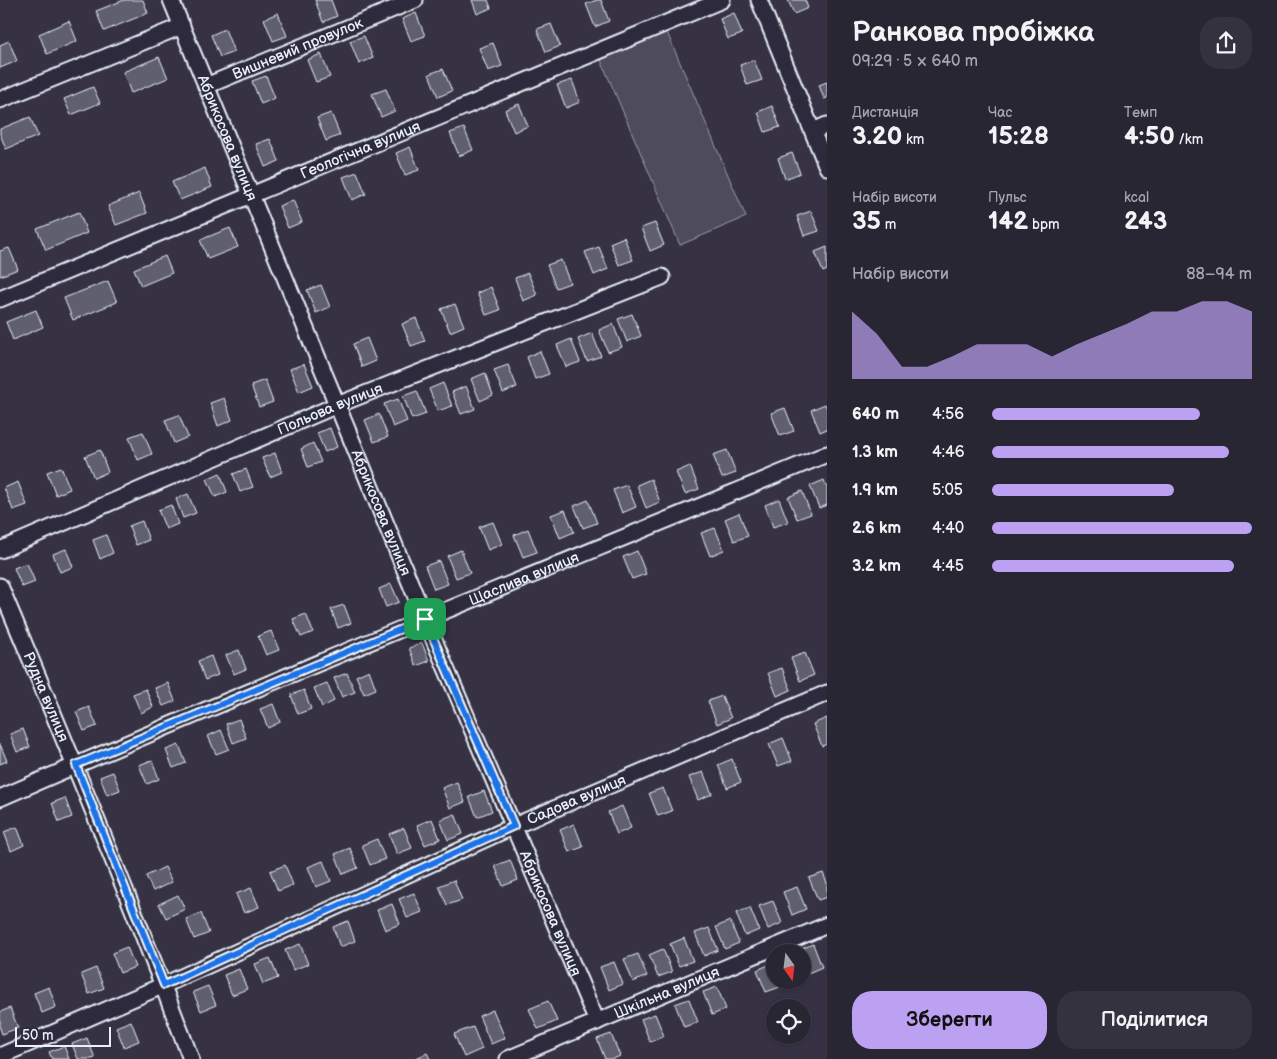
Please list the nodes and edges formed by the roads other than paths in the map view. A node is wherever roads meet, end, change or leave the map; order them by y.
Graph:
1 (171, 0) edge
2 (415, 0) edge
3 (722, 0) edge
4 (759, 0) edge
5 (182, 26) junction
6 (206, 86) junction
7 (0, 100) edge
8 (820, 128) edge
9 (827, 167) edge
10 (250, 195) junction
11 (662, 277) dead end
12 (0, 300) edge
13 (337, 405) junction
14 (827, 454) edge
15 (0, 550) edge
16 (0, 586) edge
17 (425, 619) junction
18 (827, 693) edge
19 (76, 765) junction
20 (0, 798) edge
21 (514, 826) junction
22 (827, 925) edge
23 (164, 985) junction
24 (597, 1022) junction
25 (0, 1056) edge
26 (191, 1059) edge
27 (508, 1059) edge

1 - 5 street, Абрикосова вулиця
2 - 6 street, Вишневий провулок
3 - 10 street, Геологічна вулиця
4 - 8 street
5 - 6 street, Абрикосова вулиця
5 - 7 street
6 - 10 street, Абрикосова вулиця
8 - 9 street
10 - 12 street, Геологічна вулиця
10 - 13 street, Абрикосова вулиця
11 - 13 street, Польова вулиця
13 - 15 street, Польова вулиця
13 - 17 street, Абрикосова вулиця
14 - 17 street, Щаслива вулиця
16 - 19 street, Рудна вулиця
17 - 19 street, Щаслива вулиця
17 - 21 street, Абрикосова вулиця
18 - 21 street, Садова вулиця
19 - 20 street, Щаслива вулиця
19 - 23 street, Рудна вулиця
21 - 23 street, Садова вулиця
21 - 24 street, Абрикосова вулиця
22 - 24 street, Шкільна вулиця
23 - 25 street, Садова вулиця
23 - 26 street, Рудна вулиця
24 - 27 street, Шкільна вулиця

